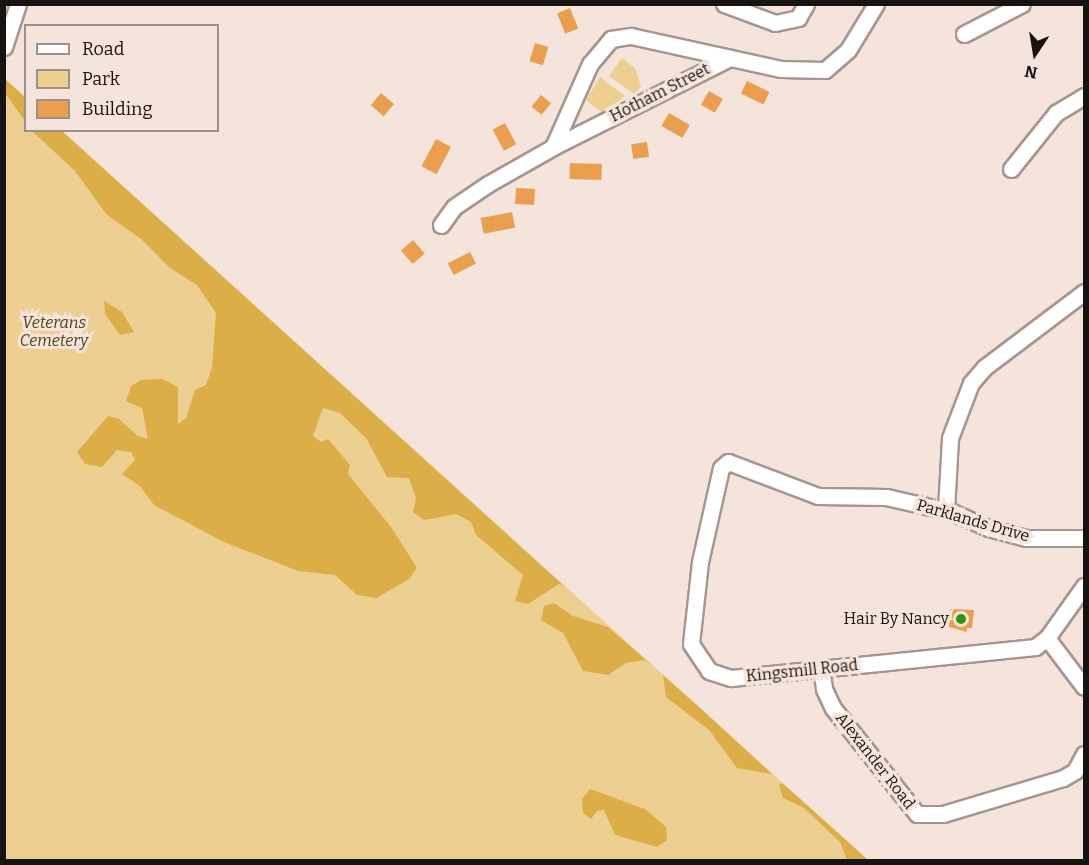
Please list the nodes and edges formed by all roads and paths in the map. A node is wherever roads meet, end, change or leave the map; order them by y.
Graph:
1 (18, 4) edge
2 (724, 4) edge
3 (806, 4) edge
4 (876, 4) edge
5 (1022, 4) edge
6 (964, 33) dead end
7 (4, 47) edge
8 (730, 58) junction
9 (1084, 96) edge
10 (553, 147) junction
11 (1011, 169) dead end
12 (441, 225) dead end
13 (1084, 292) edge
14 (725, 463) joint
15 (946, 510) junction
16 (1084, 538) edge
17 (1084, 586) edge
18 (1047, 638) junction
19 (821, 669) junction
20 (1084, 687) edge
21 (1084, 754) edge

1 - 7 street
2 - 3 street
4 - 8 street, Hotham Street
5 - 6 street
8 - 10 street, Hotham Street
8 - 10 street
9 - 11 street
10 - 12 street, Hotham Street
13 - 15 street
14 - 15 street, Parklands Drive
14 - 19 street, Kingsmill Road
15 - 16 street, Parklands Drive
17 - 18 street
18 - 19 street, Kingsmill Road
18 - 20 street
19 - 21 street, Alexander Road

